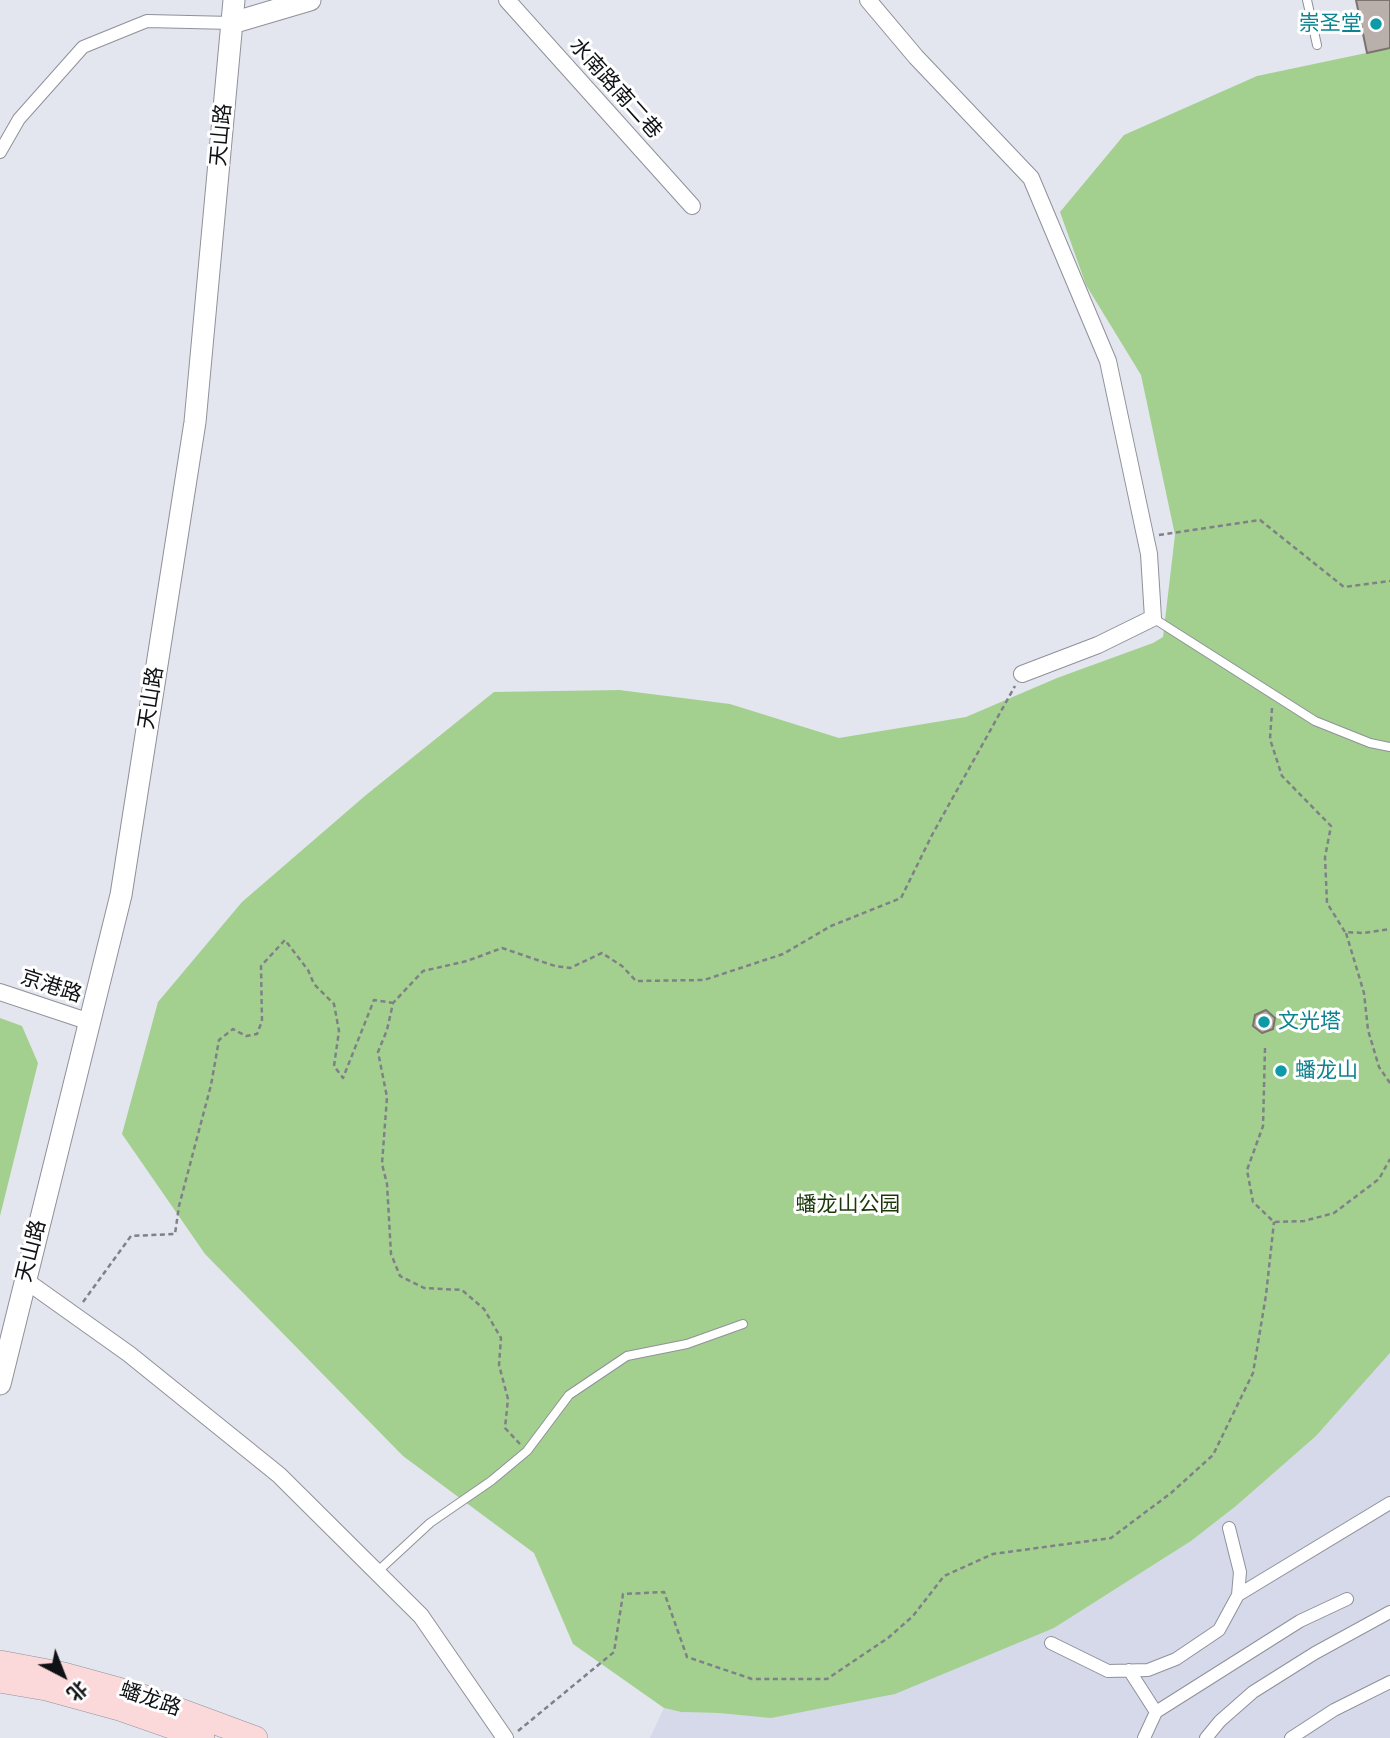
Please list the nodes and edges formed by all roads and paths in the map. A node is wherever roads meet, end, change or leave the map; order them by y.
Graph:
1 (234, 0) edge
2 (310, 0) edge
3 (507, 0) edge
4 (868, 0) edge
5 (1307, 0) edge
6 (232, 23) junction
7 (1317, 46) dead end
8 (0, 152) edge
9 (692, 206) dead end
10 (1145, 537) junction
11 (1390, 581) edge
12 (1153, 618) junction
13 (1022, 674) joint
14 (1273, 694) junction
15 (1390, 747) edge
16 (1390, 929) edge
17 (1345, 932) junction
18 (0, 992) edge
19 (393, 1003) junction
20 (90, 1022) junction
21 (1265, 1048) dead end
22 (1390, 1083) edge
23 (1390, 1159) edge
24 (1274, 1222) junction
25 (25, 1280) junction
26 (74, 1315) junction
27 (743, 1324) dead end
28 (0, 1384) edge
29 (527, 1451) junction
30 (1390, 1503) edge
31 (1229, 1528) dead end
32 (377, 1572) junction
33 (1238, 1595) junction
34 (1347, 1599) dead end
35 (1390, 1612) edge
36 (1051, 1643) dead end
37 (0, 1662) edge
38 (1129, 1670) junction
39 (0, 1681) edge
40 (1390, 1682) edge
41 (1156, 1712) junction
42 (203, 1738) edge
43 (256, 1738) edge
44 (507, 1738) edge
45 (1144, 1738) edge
46 (1206, 1738) edge
47 (1291, 1738) edge

1 - 6 street, 天山路
2 - 6 street
3 - 9 street, 水南路南二巷
4 - 10 street
5 - 7 lane
6 - 8 street
6 - 20 street, 天山路
10 - 11 path
10 - 12 street
12 - 13 street
12 - 14 lane
13 - 19 path
14 - 15 lane
14 - 17 path
16 - 17 path
17 - 22 path
18 - 20 street, 京港路
19 - 26 path
19 - 29 path
20 - 25 street, 天山路
21 - 24 path
23 - 24 path
24 - 44 path
25 - 26 street
25 - 28 street, 天山路
26 - 32 street
27 - 29 lane
29 - 32 lane
30 - 33 street
31 - 33 street
32 - 44 street
33 - 38 street
34 - 41 street
35 - 46 street
36 - 38 street
37 - 43 main road, 蟠龙路
38 - 41 street
39 - 42 main road, 蟠龙路
40 - 47 street
41 - 45 street

